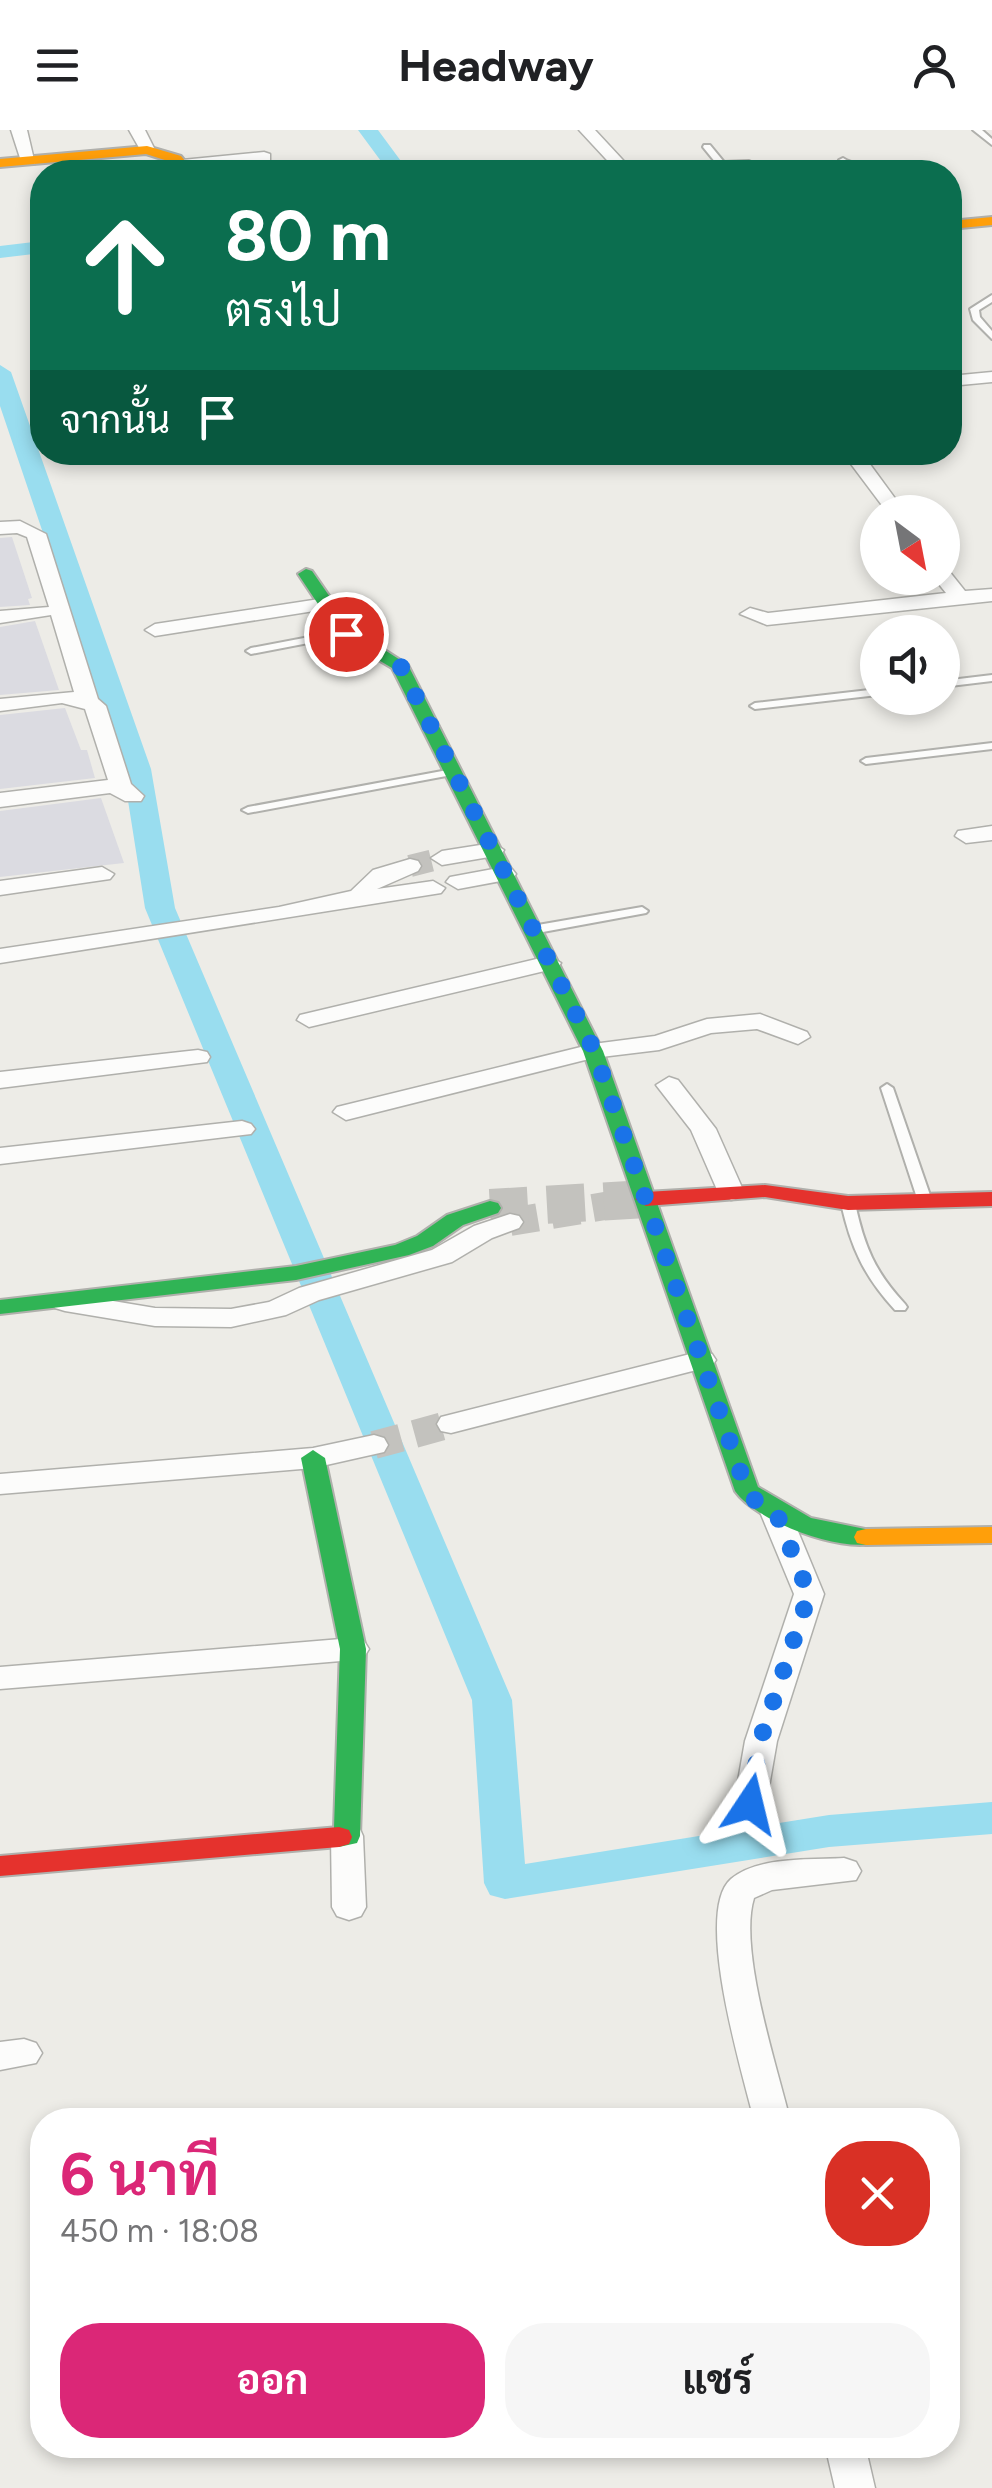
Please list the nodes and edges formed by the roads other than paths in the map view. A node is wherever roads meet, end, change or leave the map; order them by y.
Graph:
1 (587, 130) edge
2 (977, 130) edge
3 (142, 140) edge
4 (992, 144) edge
5 (707, 146) dead end
6 (0, 149) edge
7 (32, 154) edge
8 (264, 158) dead end
9 (175, 160) edge
10 (250, 160) edge
11 (615, 160) edge
12 (718, 160) edge
13 (0, 163) edge
14 (992, 221) edge
15 (962, 224) edge
16 (992, 298) edge
17 (992, 336) edge
18 (992, 377) edge
19 (962, 380) edge
20 (861, 465) edge
21 (883, 495) edge
22 (0, 528) edge
23 (306, 574) dead end
24 (977, 597) edge
25 (326, 604) junction
26 (42, 612) dead end
27 (750, 614) dead end
28 (0, 617) edge
29 (992, 620) edge
30 (155, 630) dead end
31 (346, 634) junction
32 (251, 651) dead end
33 (992, 678) edge
34 (960, 682) edge
35 (860, 694) edge
36 (88, 701) junction
37 (0, 705) edge
38 (755, 706) dead end
39 (992, 746) edge
40 (866, 761) dead end
41 (453, 772) junction
42 (0, 800) edge
43 (248, 810) dead end
44 (992, 834) edge
45 (966, 836) dead end
46 (492, 850) junction
47 (442, 858) tunnel mouth
48 (410, 866) tunnel mouth
49 (102, 874) dead end
50 (504, 874) junction
51 (458, 882) tunnel mouth
52 (0, 888) edge
53 (432, 888) tunnel mouth
54 (360, 896) junction
55 (642, 910) dead end
56 (532, 930) junction
57 (0, 956) edge
58 (550, 963) junction
59 (309, 1020) dead end
60 (798, 1037) dead end
61 (594, 1050) junction
62 (198, 1056) dead end
63 (1, 1076) edge
64 (669, 1085) dead end
65 (886, 1088) dead end
66 (346, 1112) dead end
67 (242, 1129) dead end
68 (0, 1156) edge
69 (731, 1192) junction
70 (646, 1199) junction
71 (992, 1199) edge
72 (925, 1201) junction
73 (848, 1203) junction
74 (500, 1216) tunnel mouth
75 (302, 1284) junction
76 (64, 1302) junction
77 (0, 1307) edge
78 (900, 1308) dead end
79 (702, 1360) junction
80 (451, 1424) tunnel mouth
81 (374, 1445) tunnel mouth
82 (313, 1458) junction
83 (0, 1484) edge
84 (776, 1512) junction
85 (992, 1535) edge
86 (353, 1649) junction
87 (0, 1678) edge
88 (750, 1804) dead end
89 (347, 1836) junction
90 (0, 1866) edge
91 (844, 1871) dead end
92 (349, 1908) dead end
93 (769, 2108) edge
94 (848, 2458) edge
95 (855, 2488) edge

1 - 11 street
2 - 4 lane
3 - 7 street
3 - 9 street
5 - 12 lane
6 - 7 street
7 - 13 street
8 - 10 street
14 - 15 street
16 - 17 lane
18 - 19 street
20 - 21 street
22 - 36 street
23 - 25 street
24 - 27 street
24 - 29 street
25 - 30 street
25 - 31 street
26 - 28 street
31 - 32 lane
31 - 41 street
33 - 34 lane
35 - 38 lane
36 - 37 street
36 - 42 street
39 - 40 lane
41 - 43 lane
41 - 46 street
44 - 45 street
46 - 47 street
46 - 50 street
48 - 54 street
49 - 52 street
50 - 51 street
50 - 56 street
53 - 54 street
54 - 57 street
55 - 56 lane
56 - 58 street
58 - 59 street
58 - 61 street
60 - 61 street
61 - 66 street
61 - 70 street
62 - 63 street
64 - 69 street
65 - 72 lane
67 - 68 street
69 - 70 street
69 - 73 street
70 - 79 street
71 - 72 street
72 - 73 street
73 - 78 lane
74 - 75 street
75 - 76 street
75 - 76 street
76 - 77 street
79 - 80 street
79 - 84 street
81 - 82 street
82 - 83 street
82 - 86 street
84 - 85 street
84 - 88 street
86 - 87 street
86 - 89 street
89 - 90 street
89 - 92 street
91 - 93 street
94 - 95 street

